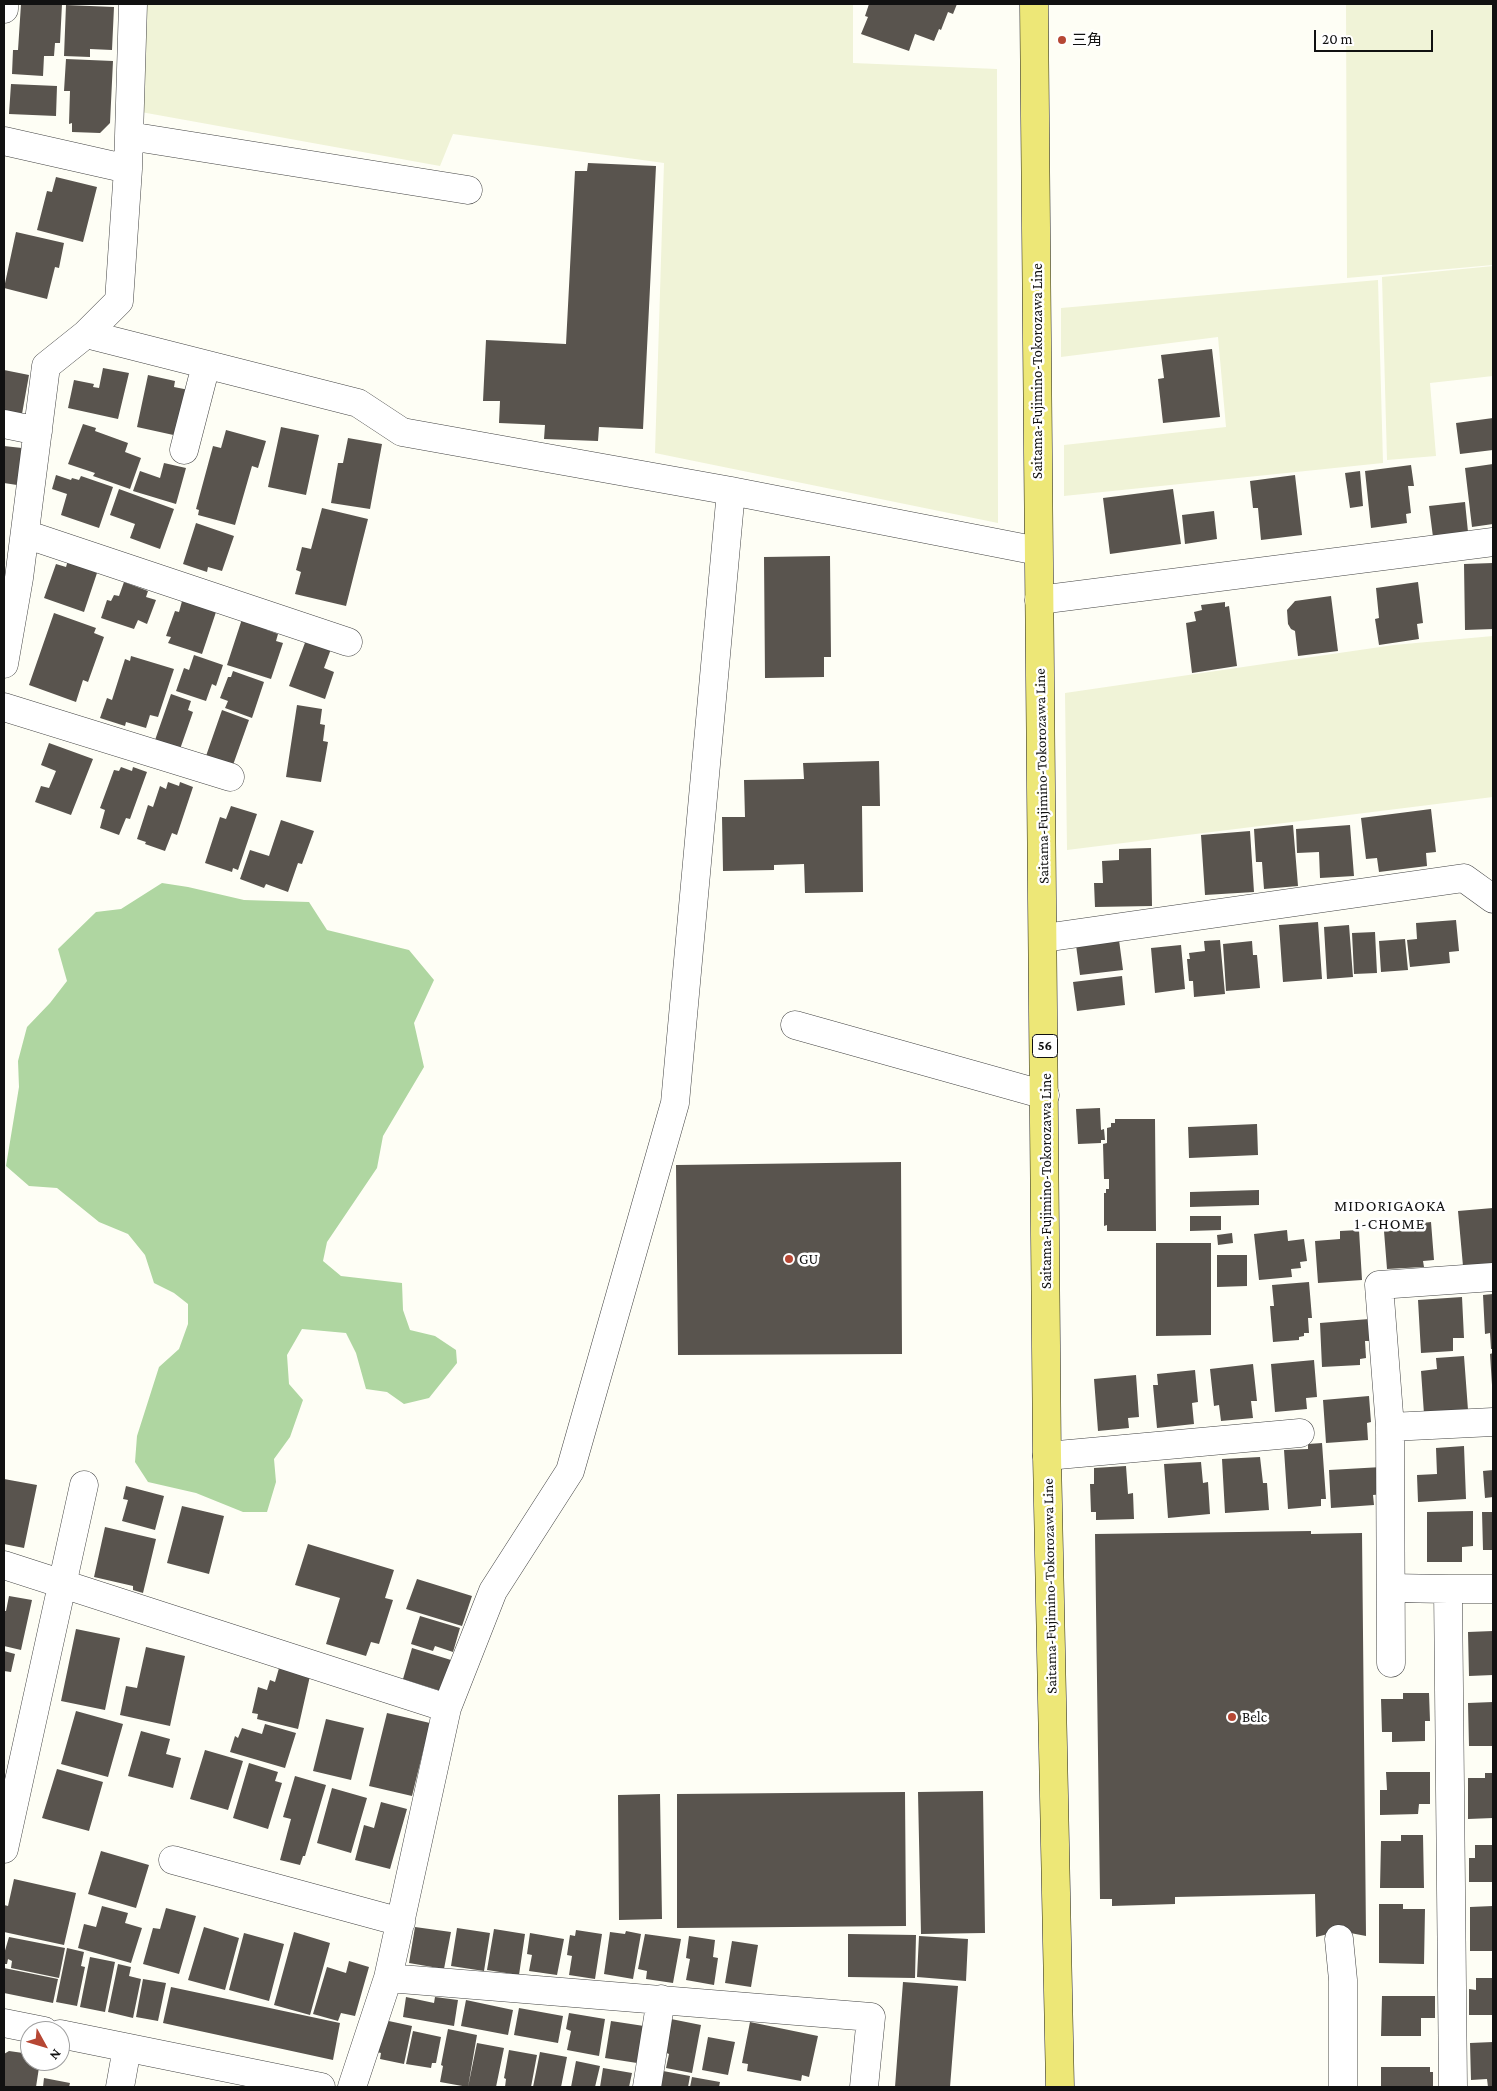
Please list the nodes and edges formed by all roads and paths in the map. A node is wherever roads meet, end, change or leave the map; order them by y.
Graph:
1 (4, 4) edge
2 (133, 4) edge
3 (1034, 4) edge
4 (4, 9) edge
5 (129, 136) junction
6 (4, 141) edge
7 (128, 169) junction
8 (468, 190) dead end
9 (86, 334) junction
10 (206, 365) junction
11 (4, 424) edge
12 (38, 431) junction
13 (184, 450) dead end
14 (731, 491) junction
15 (1493, 542) edge
16 (17, 544) edge
17 (1038, 550) junction
18 (1039, 600) junction
19 (348, 642) dead end
20 (4, 664) edge
21 (4, 707) edge
22 (230, 777) dead end
23 (1493, 899) edge
24 (1044, 938) junction
25 (794, 1025) dead end
26 (1045, 1095) junction
27 (1493, 1277) edge
28 (1493, 1422) edge
29 (1390, 1427) junction
30 (1300, 1433) dead end
31 (1047, 1456) junction
32 (84, 1485) dead end
33 (4, 1565) edge
34 (62, 1584) junction
35 (1391, 1588) junction
36 (1448, 1589) junction
37 (1493, 1590) edge
38 (1391, 1663) dead end
39 (447, 1708) junction
40 (4, 1849) edge
41 (173, 1860) dead end
42 (400, 1922) junction
43 (1339, 1939) dead end
44 (388, 1978) junction
45 (661, 1999) junction
46 (4, 2022) edge
47 (20, 2026) edge
48 (70, 2036) edge
49 (127, 2048) junction
50 (120, 2087) edge
51 (321, 2087) edge
52 (352, 2087) edge
53 (647, 2087) edge
54 (864, 2087) edge
55 (1060, 2087) edge
56 (1343, 2087) edge
57 (1454, 2087) edge

1 - 4 street
2 - 5 street
3 - 17 main road, Saitama-Fujimino-Tokorozawa Line / 56
5 - 7 street
5 - 8 street
6 - 7 street
7 - 9 street
9 - 10 street
9 - 12 street
10 - 13 street
10 - 14 street
11 - 12 street
12 - 16 street
14 - 17 street
14 - 39 street
15 - 18 street
16 - 19 street
16 - 20 street
17 - 18 main road, Saitama-Fujimino-Tokorozawa Line / 56
18 - 24 main road, Saitama-Fujimino-Tokorozawa Line / 56
21 - 22 street
23 - 24 street
24 - 26 main road, Saitama-Fujimino-Tokorozawa Line / 56
25 - 26 street
26 - 31 main road, Saitama-Fujimino-Tokorozawa Line / 56
27 - 29 street
28 - 29 street
29 - 35 street
30 - 31 street
31 - 55 main road, Saitama-Fujimino-Tokorozawa Line / 56
32 - 34 street
33 - 34 street
34 - 39 street
34 - 40 street
35 - 36 street
35 - 38 street
36 - 37 street
36 - 57 street
39 - 42 street
41 - 42 street
42 - 44 street
43 - 56 street
44 - 45 street
44 - 52 street
45 - 53 street
45 - 54 street
46 - 47 street
48 - 49 street
49 - 50 street
49 - 51 street

